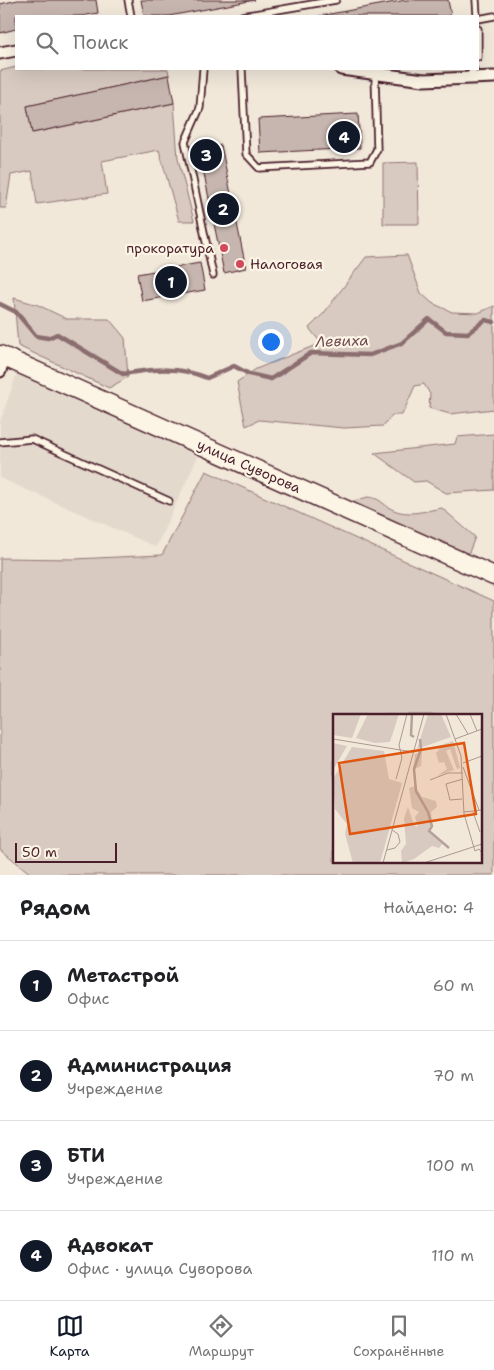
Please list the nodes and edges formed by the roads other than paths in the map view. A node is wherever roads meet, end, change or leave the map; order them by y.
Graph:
1 (128, 0) edge
2 (336, 0) edge
3 (476, 0) edge
4 (131, 15) edge
5 (248, 15) edge
6 (477, 15) edge
7 (494, 16) edge
8 (479, 18) edge
9 (15, 50) edge
10 (0, 53) edge
11 (203, 70) edge
12 (242, 70) edge
13 (347, 70) edge
14 (473, 70) edge
15 (375, 75) junction
16 (494, 77) edge
17 (466, 78) junction
18 (213, 275) dead end
19 (1, 361) edge
20 (0, 442) edge
21 (169, 501) dead end
22 (494, 576) edge

1 - 4 lane
2 - 5 lane
3 - 6 lane
7 - 8 lane
9 - 10 street
11 - 18 lane
12 - 15 lane
13 - 15 street
14 - 17 lane
15 - 17 street
16 - 17 street
19 - 22 main road, улица Суворова
20 - 21 lane

